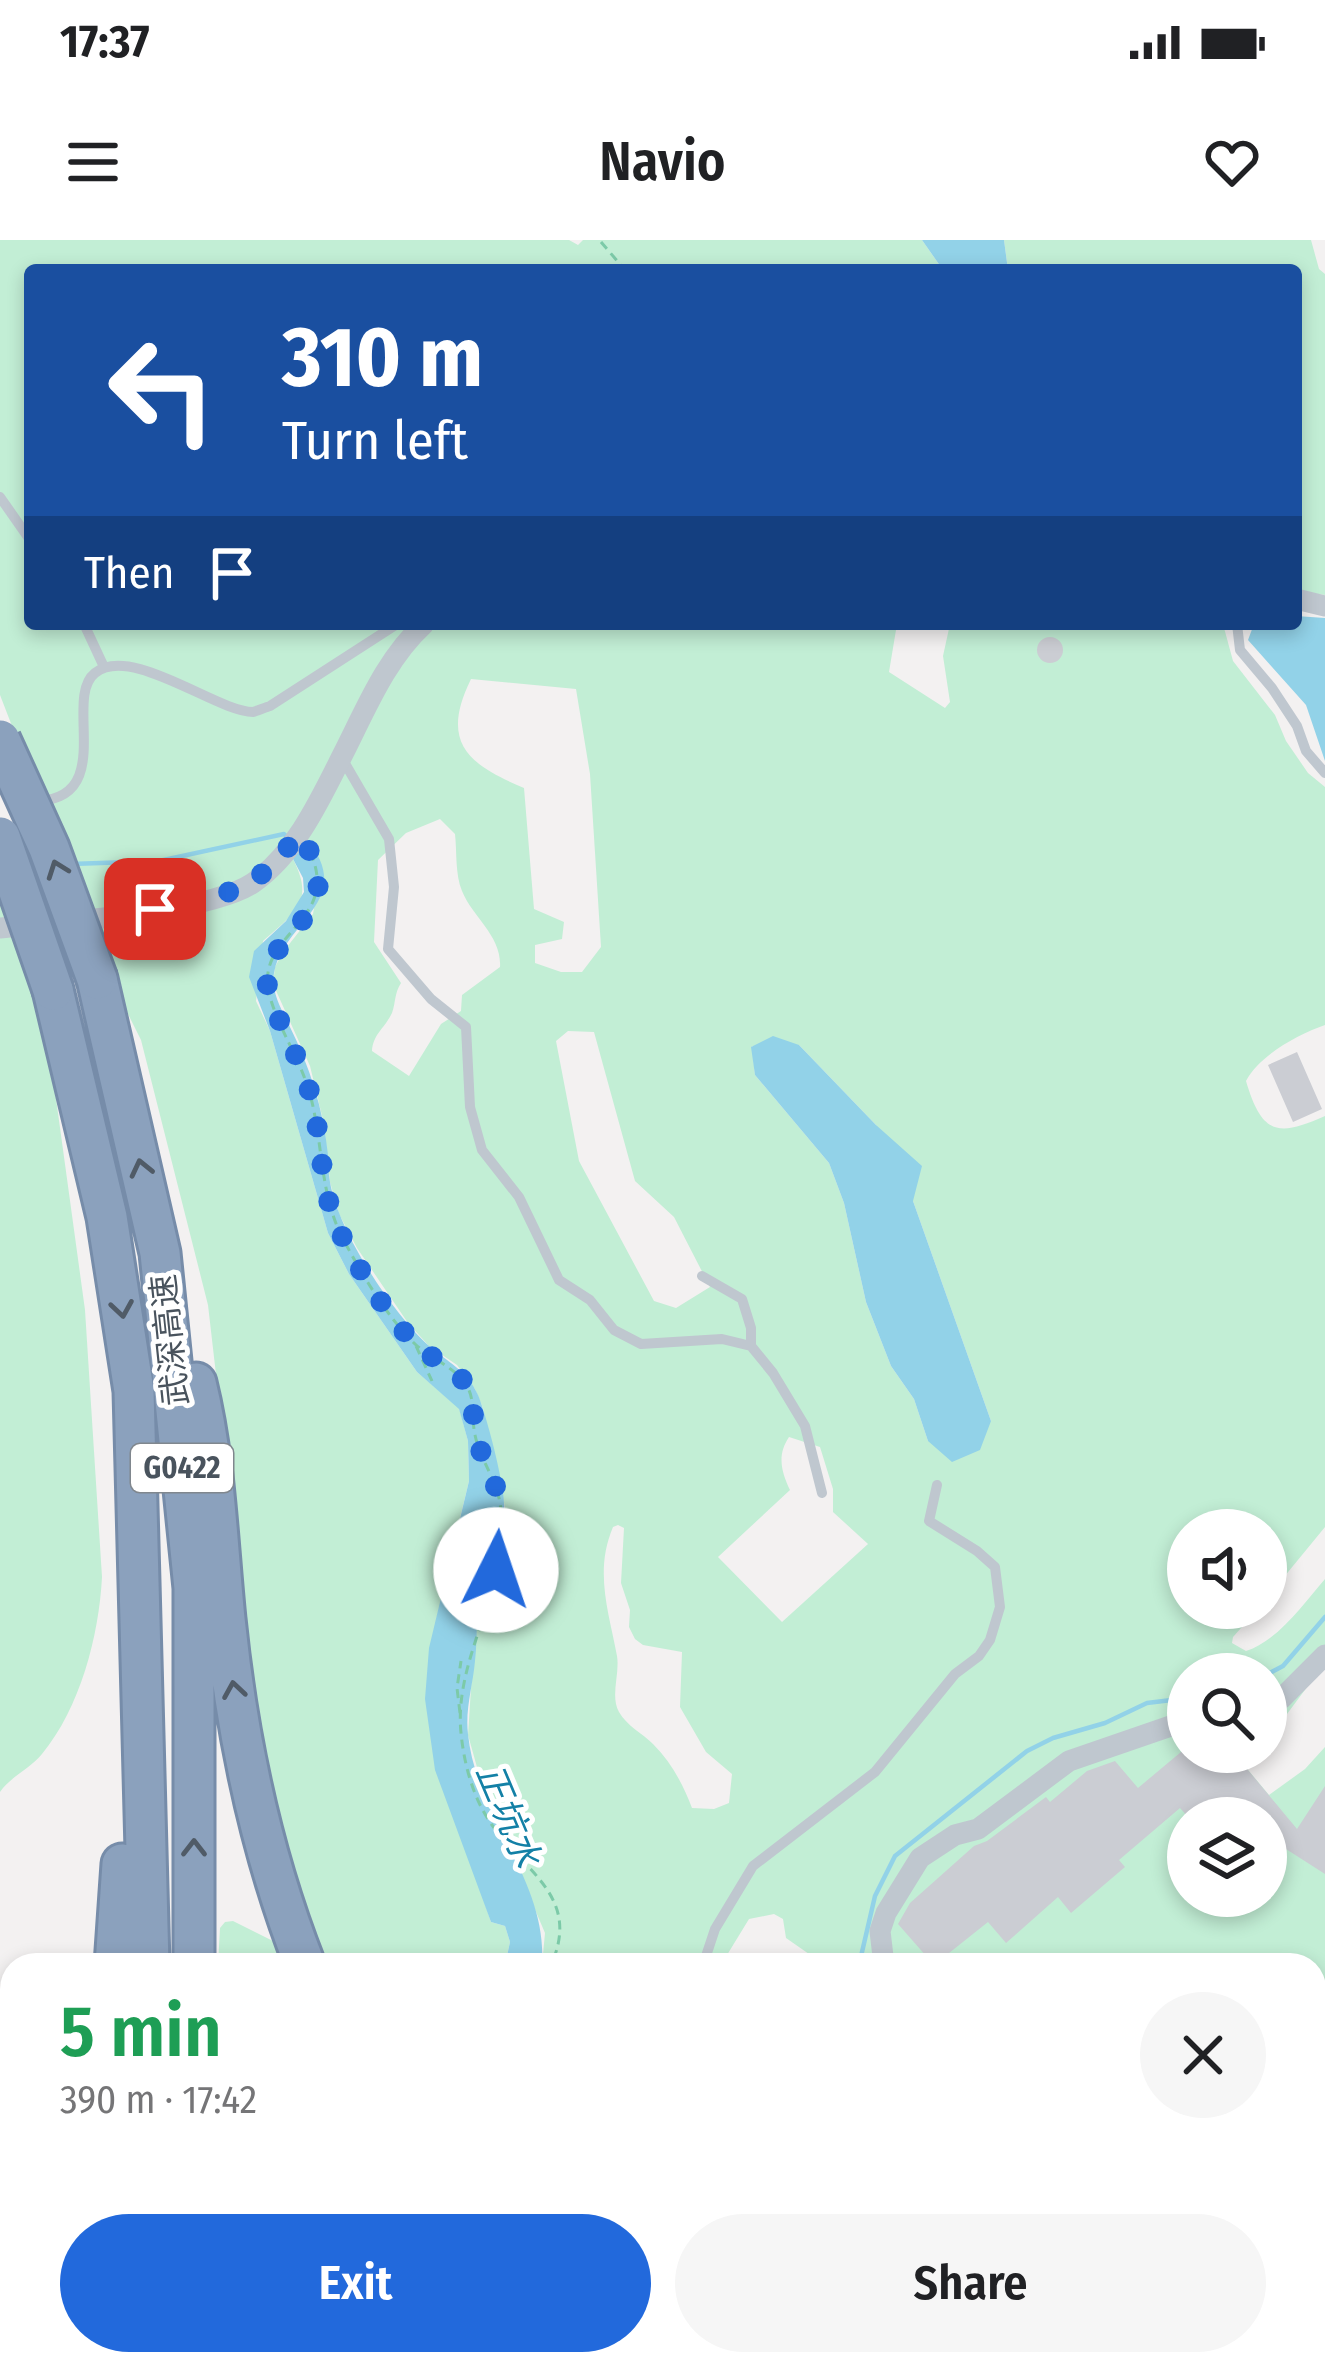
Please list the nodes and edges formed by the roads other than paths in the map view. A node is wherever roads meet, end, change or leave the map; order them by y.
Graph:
1 (0, 497) edge
2 (24, 531) edge
3 (87, 630) edge
4 (388, 630) edge
5 (418, 630) edge
6 (1238, 630) edge
7 (104, 667) junction
8 (0, 740) edge
9 (341, 757) junction
10 (1325, 773) edge
11 (3, 820) edge
12 (0, 928) edge
13 (160, 1253) junction
14 (702, 1276) dead end
15 (751, 1346) junction
16 (134, 1391) junction
17 (937, 1485) dead end
18 (822, 1493) dead end
19 (1325, 1654) edge
20 (1287, 1693) edge
21 (1167, 1727) edge
22 (116, 1953) edge
23 (149, 1953) edge
24 (194, 1953) edge
25 (301, 1953) edge
26 (707, 1953) edge
27 (883, 1953) edge

1 - 2 lane
3 - 7 lane
4 - 7 lane
5 - 9 street
6 - 10 lane
7 - 11 lane
13 -> 8 highway, 武深高速 / G0422, bridge
9 - 12 street
9 - 15 lane
11 -> 16 highway, 武深高速 / G0422, bridge
24 -> 13 highway, 武深高速 / G0422
25 -> 13 highway
14 - 15 lane
15 - 18 lane
16 - 22 highway
16 - 23 highway, 武深高速 / G0422
17 - 26 lane
19 - 20 street
21 - 27 street

